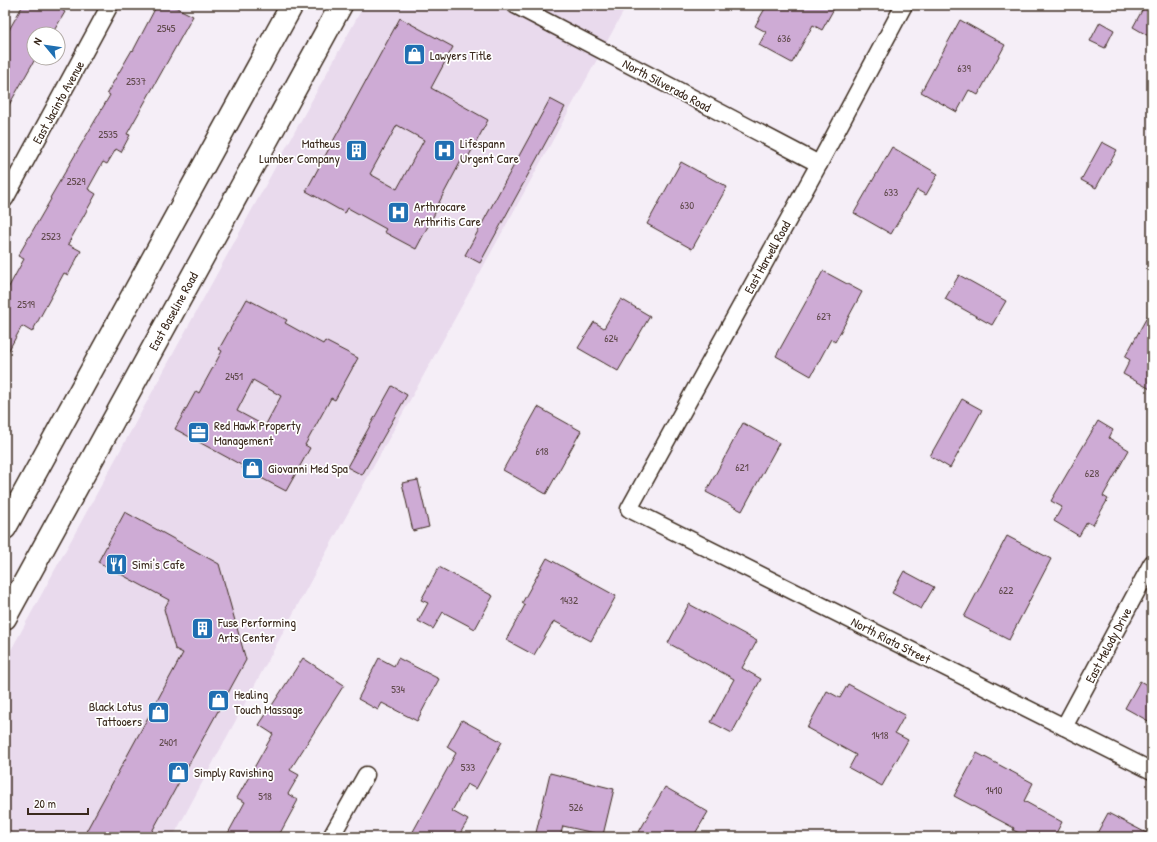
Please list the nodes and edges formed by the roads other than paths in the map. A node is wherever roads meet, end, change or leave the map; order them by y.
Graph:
1 (110, 5) edge
2 (292, 5) edge
3 (341, 5) edge
4 (515, 5) edge
5 (904, 5) edge
6 (819, 164) junction
7 (5, 199) edge
8 (629, 509) joint
9 (5, 528) edge
10 (1152, 563) edge
11 (5, 618) edge
12 (1064, 727) junction
13 (1152, 771) edge
14 (366, 776) dead end
15 (331, 837) edge

1 - 7 street, East Jacinto Avenue
2 - 9 main road
3 - 11 main road, East Baseline Road
4 - 6 street, North Silverado Road
5 - 6 street, East Harwell Road
6 - 8 street, East Harwell Road
8 - 12 street, North Riata Street
10 - 12 street, East Melody Drive
12 - 13 street, North Riata Street
14 - 15 street

